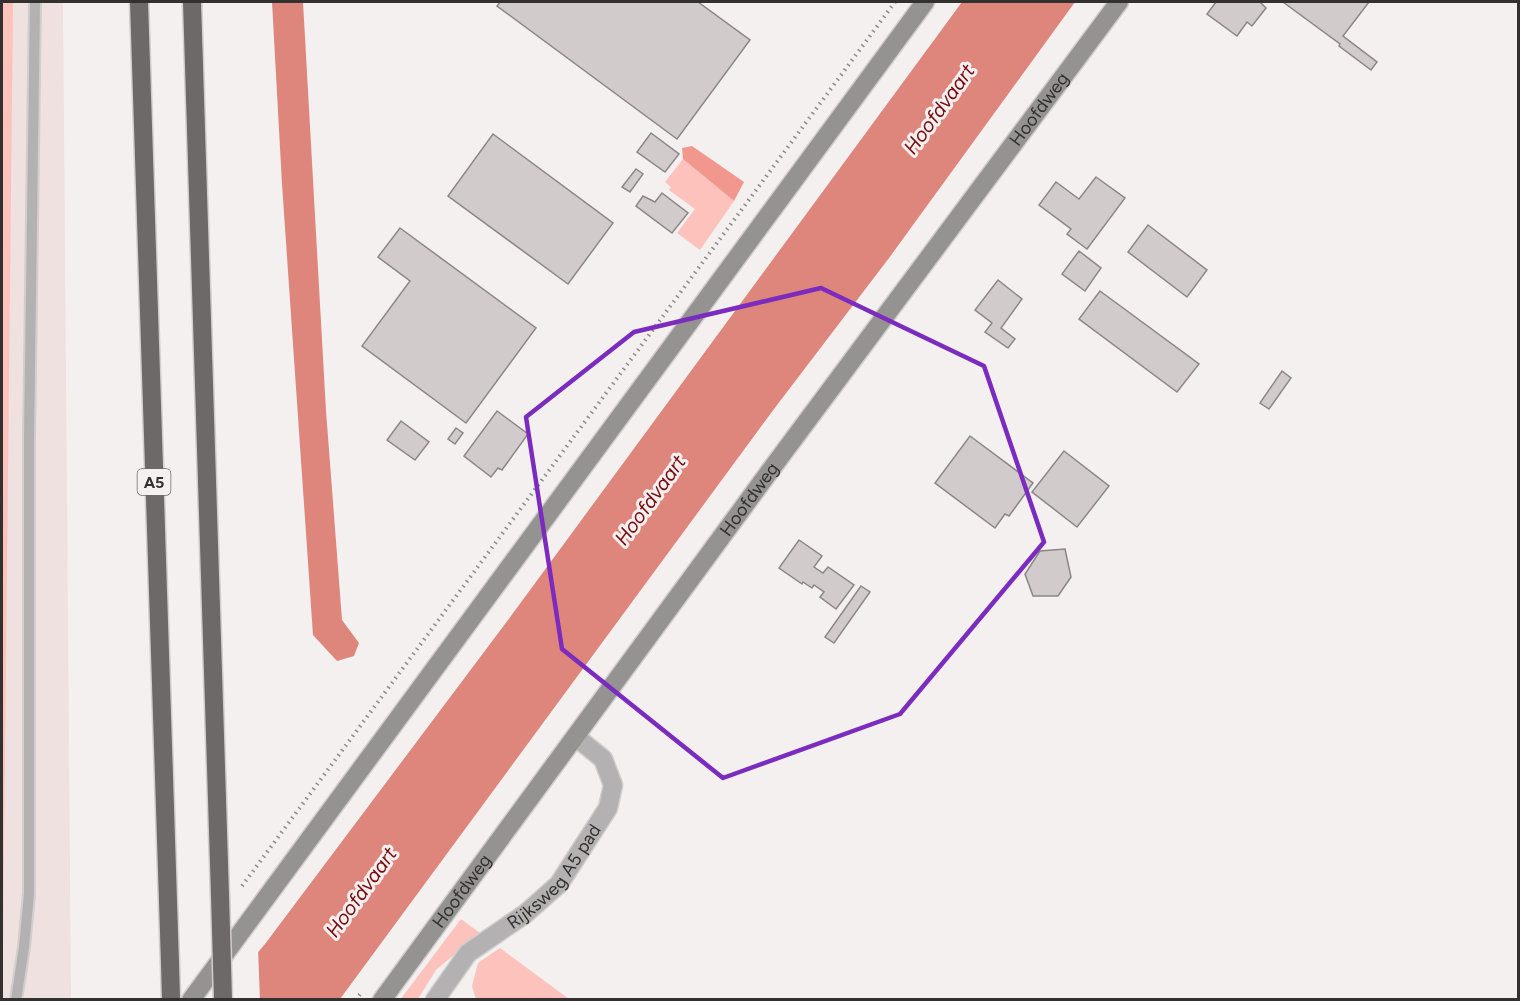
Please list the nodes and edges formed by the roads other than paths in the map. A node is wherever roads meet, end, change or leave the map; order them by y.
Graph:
1 (35, 2) edge
2 (139, 2) edge
3 (192, 2) edge
4 (925, 2) edge
5 (1119, 2) edge
6 (576, 737) junction
7 (16, 999) edge
8 (171, 999) edge
9 (190, 999) edge
10 (223, 999) edge
11 (382, 999) edge
12 (435, 999) edge

1 - 7 lane
2 - 8 highway, A5, bridge
3 - 10 highway, bridge
4 - 9 street
5 - 6 street, Hoofdweg
6 - 11 street, Hoofdweg
6 - 12 street, Rijksweg A5 pad

